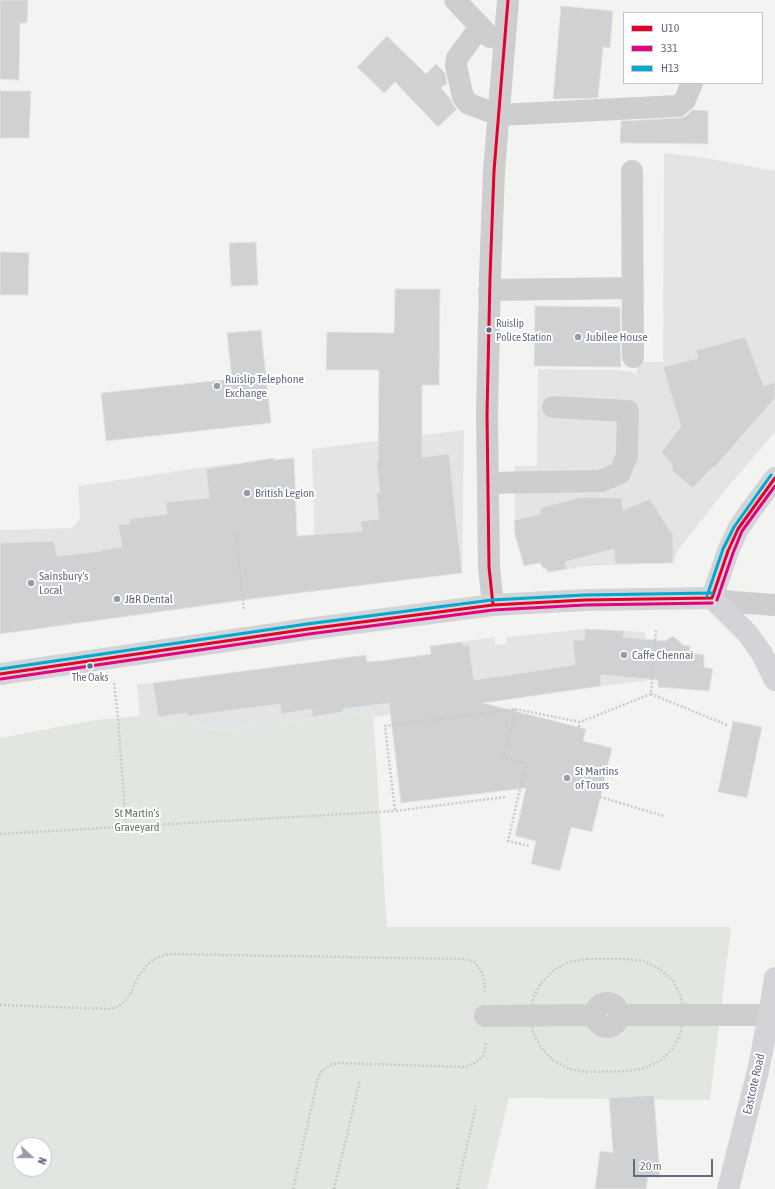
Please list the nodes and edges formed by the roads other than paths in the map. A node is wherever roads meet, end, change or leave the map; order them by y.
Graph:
1 (455, 0) edge
2 (508, 0) edge
3 (480, 26) junction
4 (505, 52) junction
5 (692, 84) edge
6 (499, 116) junction
7 (632, 171) dead end
8 (632, 288) junction
9 (489, 290) junction
10 (633, 357) dead end
11 (553, 407) dead end
12 (775, 478) edge
13 (488, 483) junction
14 (712, 598) junction
15 (493, 604) junction
16 (775, 605) edge
17 (0, 674) edge
18 (775, 680) edge
19 (775, 978) edge
20 (769, 1015) junction
21 (485, 1016) road end
22 (728, 1189) edge

1 - 3 street
2 - 4 street
3 - 4 street
3 - 6 street
4 - 6 street
5 - 6 street
6 - 9 street
7 - 8 street
8 - 9 street
8 - 10 street
9 - 13 street
11 - 13 street
12 - 14 main road
13 - 15 street
14 - 15 main road
14 - 16 street
14 - 18 main road
15 - 17 main road
19 - 20 main road, Eastcote Road
20 - 21 street
20 - 22 main road, Eastcote Road

